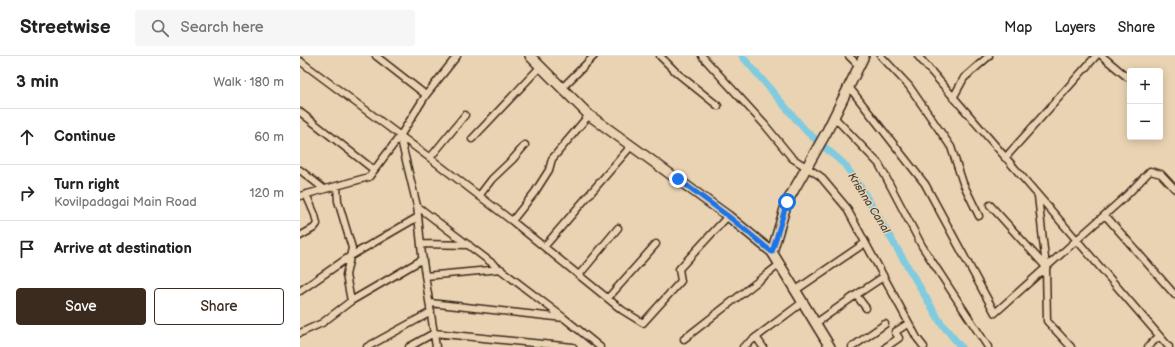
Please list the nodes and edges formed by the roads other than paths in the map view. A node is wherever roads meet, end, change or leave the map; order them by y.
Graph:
1 (376, 56) edge
2 (457, 56) edge
3 (530, 56) edge
4 (594, 56) edge
5 (660, 56) edge
6 (702, 56) edge
7 (849, 56) edge
8 (864, 56) edge
9 (881, 56) edge
10 (918, 56) edge
11 (989, 56) edge
12 (1096, 56) edge
13 (1102, 56) edge
14 (300, 61) edge
15 (540, 66) junction
16 (859, 66) junction
17 (1126, 78) dead end
18 (849, 87) junction
19 (562, 88) junction
20 (426, 95) junction
21 (953, 98) junction
22 (718, 106) dead end
23 (300, 112) edge
24 (465, 115) dead end
25 (590, 115) junction
26 (834, 117) junction
27 (400, 136) junction
28 (472, 140) dead end
29 (525, 145) dead end
30 (632, 145) junction
31 (430, 158) junction
32 (1005, 158) junction
33 (806, 167) junction
34 (300, 170) edge
35 (374, 170) junction
36 (337, 186) junction
37 (324, 189) junction
38 (1175, 189) edge
39 (303, 195) edge
40 (478, 196) junction
41 (1038, 196) junction
42 (990, 205) dead end
43 (417, 206) junction
44 (1105, 215) junction
45 (418, 216) junction
46 (728, 216) junction
47 (979, 216) dead end
48 (512, 221) junction
49 (618, 228) dead end
50 (300, 236) edge
51 (1077, 241) junction
52 (865, 243) junction
53 (421, 244) junction
54 (656, 244) dead end
55 (469, 245) junction
56 (544, 247) junction
57 (772, 252) junction
58 (349, 257) junction
59 (423, 259) junction
60 (780, 264) junction
61 (1046, 267) junction
62 (501, 269) junction
63 (579, 275) junction
64 (425, 276) junction
65 (883, 277) junction
66 (796, 290) junction
67 (300, 291) edge
68 (856, 295) junction
69 (1175, 295) edge
70 (608, 298) junction
71 (351, 301) junction
72 (803, 302) junction
73 (430, 303) junction
74 (866, 308) dead end
75 (431, 312) junction
76 (564, 318) junction
77 (816, 322) junction
78 (909, 323) junction
79 (886, 324) dead end
80 (300, 333) edge
81 (434, 333) junction
82 (1159, 336) junction
83 (756, 337) junction
84 (684, 339) dead end
85 (367, 347) edge
86 (409, 347) edge
87 (436, 347) edge
88 (573, 347) edge
89 (600, 347) edge
90 (743, 347) edge
91 (763, 347) edge
92 (830, 347) edge
93 (852, 347) edge
94 (886, 347) edge
95 (924, 347) edge
96 (988, 347) edge
97 (1071, 347) edge
98 (1148, 347) edge
99 (1169, 347) edge

1 - 20 street
2 - 20 street
3 - 15 street
4 - 19 street
5 - 22 street
6 - 33 street
7 - 16 street
8 - 16 street
9 - 47 street
10 - 21 street
11 - 21 street
12 - 32 street
13 - 17 street
14 - 27 street
15 - 19 street
15 - 28 street
16 - 18 street
18 - 26 street
18 - 61 street
19 - 25 street
20 - 27 street
21 - 32 street
23 - 35 street
24 - 31 street
25 - 30 street
25 - 48 street
26 - 33 street
26 - 96 street
27 - 31 street
27 - 35 street
27 - 43 street
29 - 40 street
30 - 46 street
30 - 56 street
31 - 40 street
32 - 41 street
33 - 52 street
33 - 57 street
34 - 37 street
35 - 36 street
36 - 37 street
36 - 58 street
37 - 39 street
38 - 44 street
39 - 50 street
40 - 48 street
41 - 51 street
41 - 61 street
42 - 61 street
43 - 45 street
43 - 55 street
44 - 51 street
44 - 69 street
45 - 53 street
45 - 58 street
46 - 57 street
46 - 70 street
48 - 56 street
49 - 63 street
51 - 61 street
51 - 82 street
52 - 65 street
52 - 66 street
53 - 55 street
53 - 59 street
54 - 70 street
55 - 62 street
56 - 63 street
57 - 60 street
58 - 67 street
58 - 71 street
59 - 64 street
59 - 71 street
60 - 66 street
60 - 84 street
61 - 97 street
62 - 64 street
62 - 76 street
63 - 70 street
64 - 73 street
65 - 68 street
65 - 78 street
66 - 72 street
68 - 74 street
68 - 77 street
71 - 80 street
72 - 77 street
72 - 83 street
73 - 75 street
73 - 76 street
75 - 81 street
75 - 85 street
76 - 89 street
77 - 92 street
78 - 94 street
78 - 95 street
79 - 93 street
81 - 86 street
81 - 87 street
81 - 88 street
82 - 98 street
82 - 99 street
83 - 90 street
83 - 91 street

